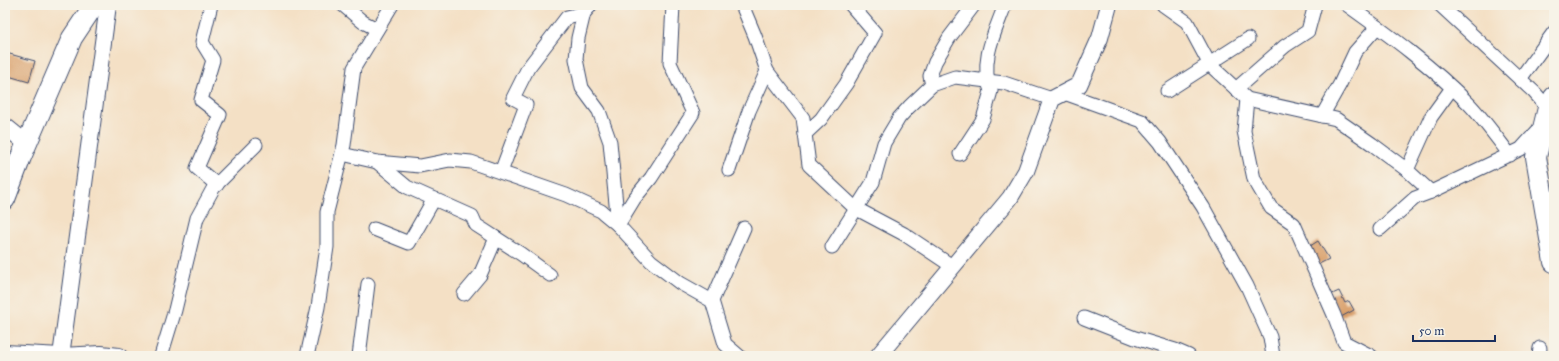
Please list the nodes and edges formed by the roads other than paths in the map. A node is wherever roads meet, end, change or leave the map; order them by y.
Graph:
1 (94, 5) edge
2 (108, 5) edge
3 (211, 5) edge
4 (343, 5) edge
5 (392, 5) edge
6 (674, 5) edge
7 (742, 5) edge
8 (850, 5) edge
9 (974, 5) edge
10 (1005, 5) edge
11 (1109, 5) edge
12 (1163, 5) edge
13 (1315, 5) edge
14 (1346, 5) edge
15 (1440, 5) edge
16 (587, 9) edge
17 (1177, 9) edge
18 (1377, 27) junction
19 (377, 29) junction
20 (1554, 32) edge
21 (1248, 39) dead end
22 (1210, 64) junction
23 (767, 71) junction
24 (1520, 79) junction
25 (987, 80) junction
26 (932, 85) junction
27 (1452, 88) junction
28 (1236, 89) junction
29 (1167, 91) dead end
30 (1058, 96) junction
31 (1247, 99) junction
32 (1548, 110) edge
33 (1322, 116) junction
34 (5, 126) edge
35 (805, 134) junction
36 (26, 143) junction
37 (256, 144) dead end
38 (342, 154) junction
39 (960, 154) dead end
40 (1510, 155) junction
41 (377, 162) junction
42 (729, 170) dead end
43 (1407, 170) junction
44 (501, 172) junction
45 (217, 185) junction
46 (1431, 192) junction
47 (5, 199) edge
48 (434, 199) junction
49 (1554, 202) edge
50 (855, 208) junction
51 (618, 225) junction
52 (744, 228) dead end
53 (374, 229) dead end
54 (1380, 230) dead end
55 (496, 238) junction
56 (832, 247) dead end
57 (1554, 262) edge
58 (952, 266) junction
59 (550, 275) dead end
60 (368, 284) dead end
61 (464, 294) dead end
62 (712, 301) junction
63 (1084, 318) dead end
64 (5, 352) edge
65 (61, 356) edge
66 (119, 356) edge
67 (161, 356) edge
68 (307, 356) edge
69 (359, 356) edge
70 (739, 356) edge
71 (878, 356) edge
72 (1189, 356) edge
73 (1273, 356) edge
74 (1371, 356) edge

1 - 36 main road
2 - 65 street
3 - 45 street
4 - 19 street
5 - 19 street
6 - 51 street
7 - 23 street
8 - 35 street
9 - 26 street
10 - 25 street
11 - 30 street
12 - 17 street
13 - 28 street
14 - 18 street
15 - 24 street
16 - 44 street
16 - 51 street
17 - 22 street
18 - 27 street
18 - 33 street
19 - 38 street
20 - 24 street
21 - 22 street
22 - 28 street
22 - 29 street
23 - 35 street
23 - 42 street
24 - 32 street
25 - 26 street
25 - 30 street
25 - 39 street
26 - 50 street
27 - 40 street
27 - 43 street
28 - 31 street
30 - 58 street
30 - 73 street
31 - 33 street
31 - 74 street
32 - 40 street
32 - 49 main road
32 - 57 main road
33 - 43 street
34 - 36 street
35 - 50 street
36 - 47 main road
37 - 45 street
38 - 41 street
38 - 68 street
40 - 46 street
41 - 44 street
41 - 48 street
43 - 46 street
44 - 51 street
45 - 67 street
46 - 54 street
48 - 53 street
48 - 55 street
50 - 56 street
50 - 58 street
51 - 62 street
52 - 62 street
55 - 59 street
55 - 61 street
58 - 71 street
60 - 69 street
62 - 70 street
63 - 72 street
64 - 65 street
65 - 66 street

